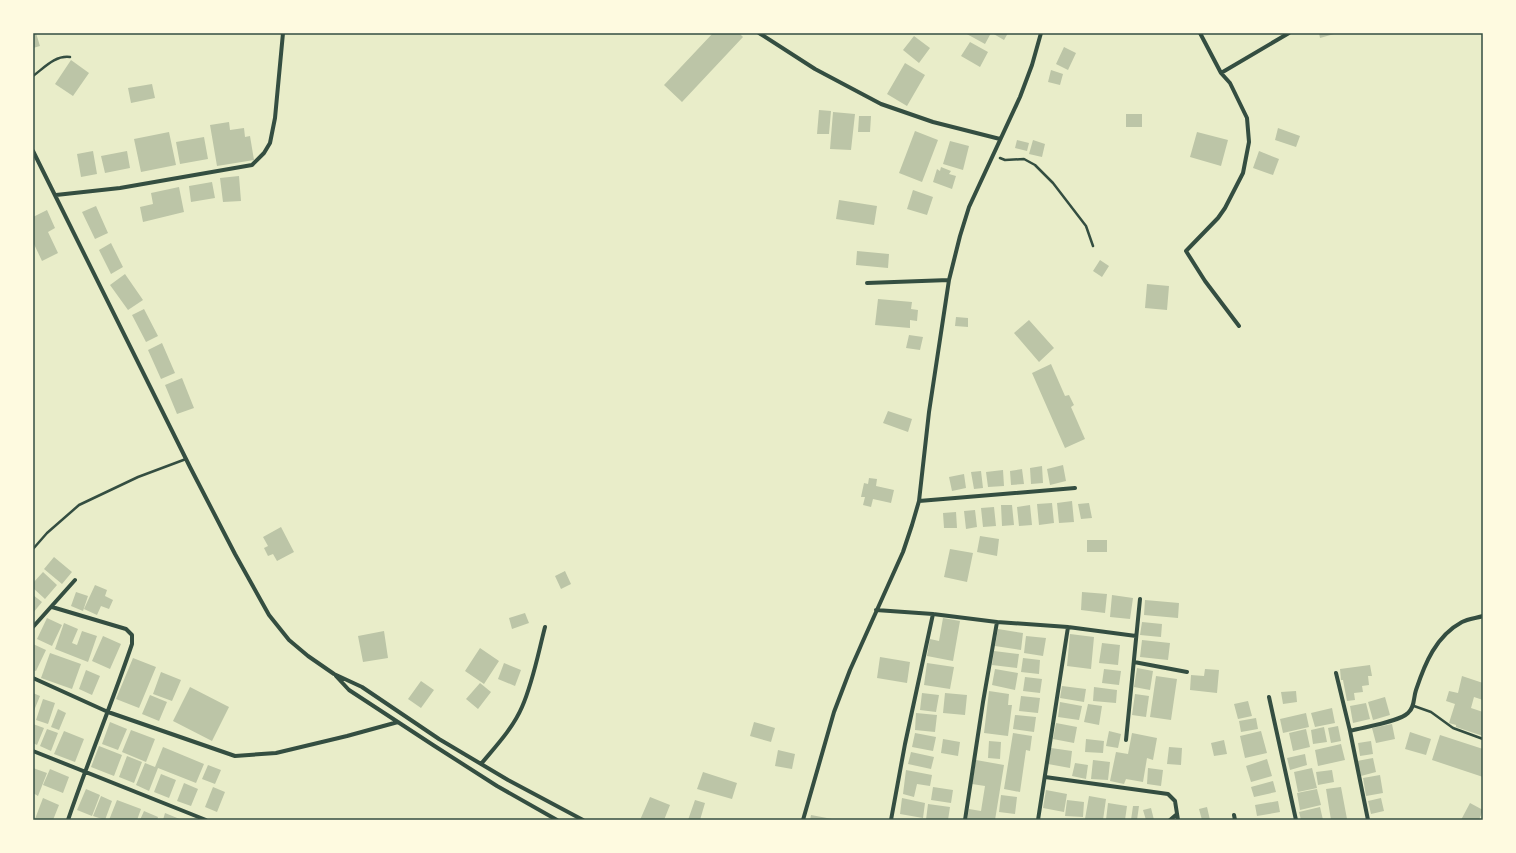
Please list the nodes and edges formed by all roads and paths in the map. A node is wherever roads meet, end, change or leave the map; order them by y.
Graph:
1 (283, 33) edge
2 (759, 33) edge
3 (1041, 33) edge
4 (1200, 33) edge
5 (1289, 33) edge
6 (70, 57) dead end
7 (1221, 73) junction
8 (33, 76) edge
9 (1000, 139) junction
10 (33, 150) edge
11 (992, 155) junction
12 (56, 195) junction
13 (1093, 246) dead end
14 (949, 280) junction
15 (867, 283) dead end
16 (1239, 326) dead end
17 (186, 459) junction
18 (1075, 488) dead end
19 (919, 501) junction
20 (33, 549) edge
21 (75, 580) dead end
22 (1140, 599) dead end
23 (52, 607) junction
24 (876, 610) junction
25 (933, 614) junction
26 (1483, 616) edge
27 (997, 622) junction
28 (33, 627) edge
29 (545, 627) dead end
30 (1068, 627) junction
31 (1136, 636) junction
32 (1134, 662) junction
33 (1187, 672) dead end
34 (1336, 673) dead end
35 (334, 674) junction
36 (33, 678) edge
37 (1268, 697) dead end
38 (1414, 706) junction
39 (108, 712) junction
40 (398, 722) junction
41 (1350, 731) junction
42 (1483, 739) edge
43 (1126, 740) dead end
44 (33, 751) edge
45 (481, 764) junction
46 (84, 772) junction
47 (1045, 777) junction
48 (1177, 814) junction
49 (68, 820) edge
50 (206, 820) edge
51 (557, 820) edge
52 (583, 820) edge
53 (802, 820) edge
54 (891, 820) edge
55 (965, 820) edge
56 (1038, 820) edge
57 (1170, 820) edge
58 (1178, 820) edge
59 (1296, 820) edge
60 (1368, 820) edge

1 - 12 street
2 - 9 street
3 - 9 street
4 - 7 street
5 - 7 street
6 - 8 lane
7 - 16 street
9 - 11 street
10 - 12 street
11 - 13 path
11 - 14 street
12 - 17 street
14 - 15 street
14 - 19 street
17 - 20 lane
17 - 35 street
18 - 19 street
19 - 24 street
21 - 23 street
22 - 31 street
23 - 28 street
23 - 39 street
24 - 25 street
24 - 53 street
25 - 27 street
25 - 54 street
26 - 38 street
27 - 30 street
27 - 55 street
29 - 45 street
30 - 31 street
30 - 47 street
31 - 32 street
32 - 33 street
32 - 43 street
34 - 41 street
35 - 40 street
35 - 45 street
36 - 39 street
37 - 59 street
38 - 41 street
38 - 42 lane
39 - 40 street
39 - 46 street
40 - 51 street
41 - 60 street
44 - 46 street
45 - 52 street
46 - 49 street
46 - 50 street
47 - 48 street
47 - 56 street
48 - 57 street
48 - 58 street

